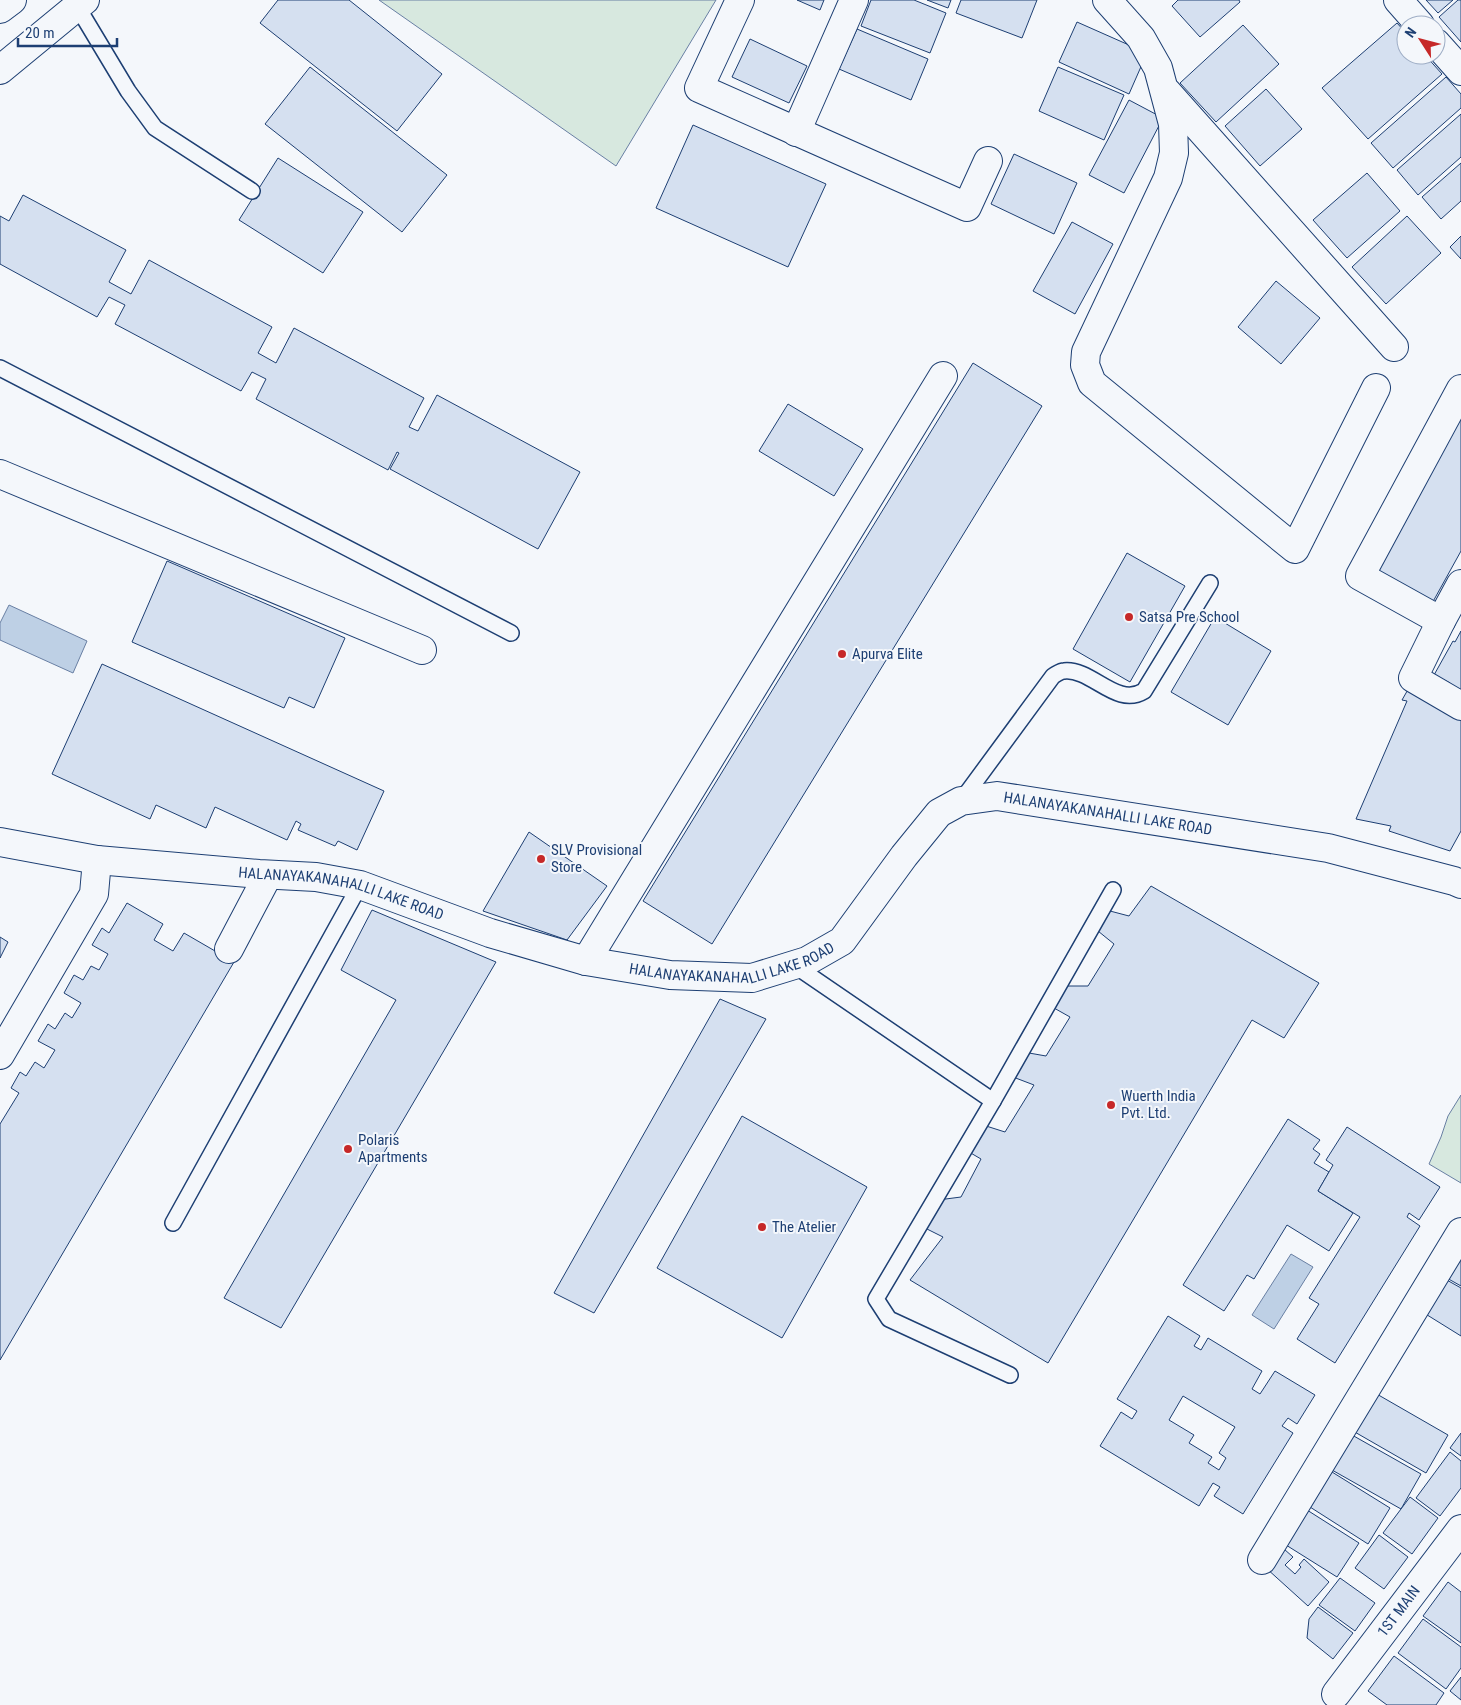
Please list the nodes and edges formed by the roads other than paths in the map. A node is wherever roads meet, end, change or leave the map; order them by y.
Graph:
1 (12, 0) edge
2 (740, 0) edge
3 (854, 0) edge
4 (1107, 0) edge
5 (1398, 0) edge
6 (81, 3) edge
7 (0, 10) edge
8 (1411, 15) edge
9 (1446, 54) edge
10 (0, 70) edge
11 (1461, 71) edge
12 (1164, 89) junction
13 (796, 132) junction
14 (988, 161) dead end
15 (252, 192) dead end
16 (1394, 347) dead end
17 (0, 368) edge
18 (943, 376) dead end
19 (1376, 388) dead end
20 (1461, 389) edge
21 (0, 474) edge
22 (1210, 584) dead end
23 (1461, 584) edge
24 (1441, 621) junction
25 (512, 633) dead end
26 (422, 650) dead end
27 (1461, 706) edge
28 (961, 801) junction
29 (0, 842) edge
30 (97, 860) junction
31 (268, 875) junction
32 (1459, 877) edge
33 (360, 885) junction
34 (1113, 890) dead end
35 (229, 949) dead end
36 (586, 962) junction
37 (794, 965) junction
38 (0, 1055) edge
39 (993, 1102) junction
40 (173, 1223) dead end
41 (1461, 1232) edge
42 (1010, 1375) dead end
43 (1458, 1538) edge
44 (1262, 1560) dead end
45 (1336, 1694) dead end

1 - 7 street
2 - 13 street
3 - 13 street
4 - 12 street
5 - 8 street
6 - 10 street
6 - 15 lane
9 - 11 street
12 - 16 street
12 - 19 street
13 - 14 street
17 - 25 lane
18 - 36 street
20 - 24 street
21 - 26 street
22 - 28 lane
23 - 24 street
24 - 27 street
28 - 32 street, HALANAYAKANAHALLI LAKE ROAD
28 - 37 street, HALANAYAKANAHALLI LAKE ROAD
29 - 30 street, HALANAYAKANAHALLI LAKE ROAD
30 - 31 street, HALANAYAKANAHALLI LAKE ROAD
30 - 38 street
31 - 33 street, HALANAYAKANAHALLI LAKE ROAD
31 - 35 street
33 - 36 street, HALANAYAKANAHALLI LAKE ROAD
33 - 40 lane
34 - 39 lane
36 - 37 street, HALANAYAKANAHALLI LAKE ROAD
37 - 39 lane
39 - 42 lane
41 - 44 street
43 - 45 street, 1ST MAIN

